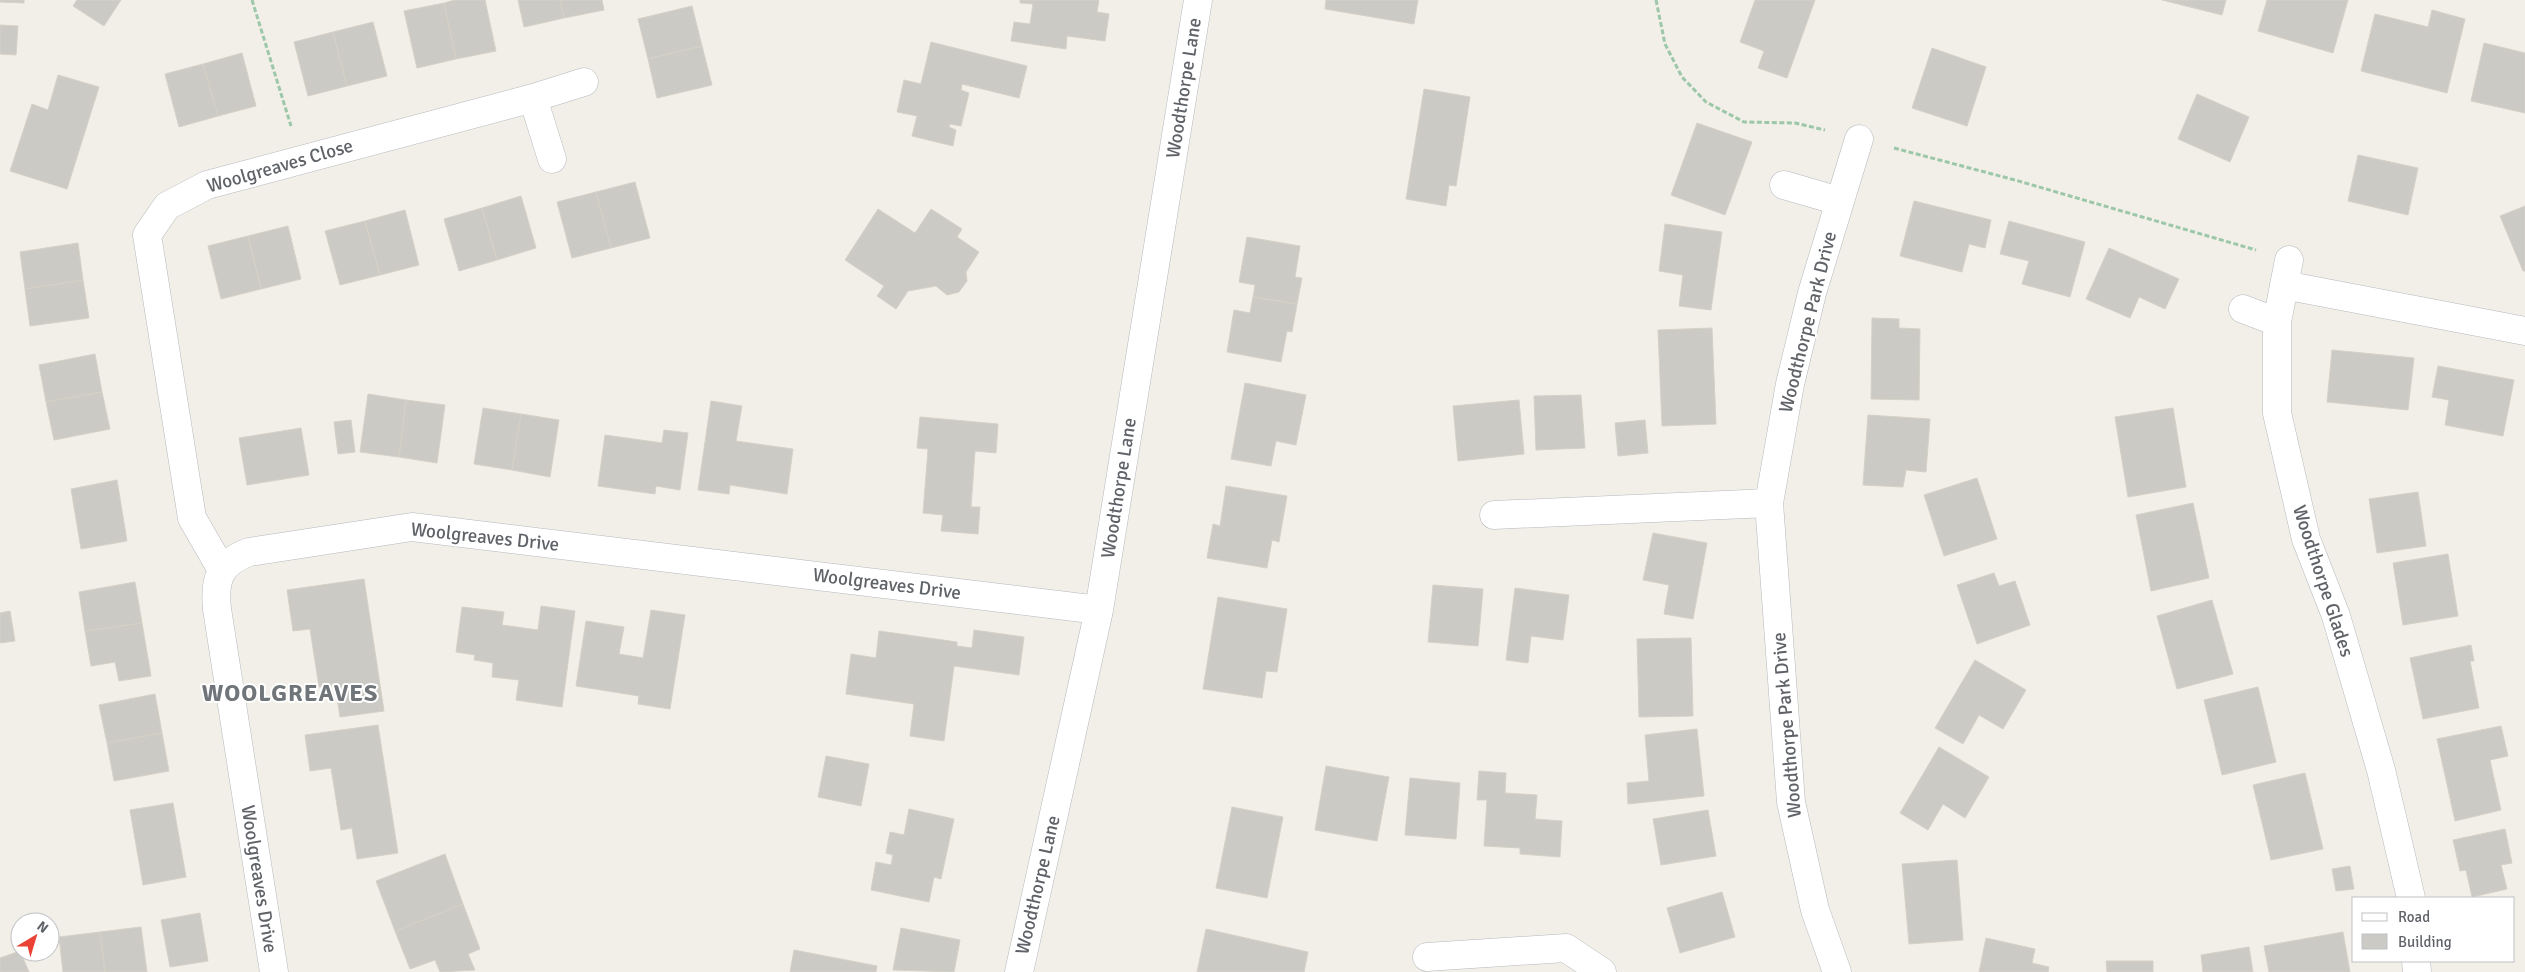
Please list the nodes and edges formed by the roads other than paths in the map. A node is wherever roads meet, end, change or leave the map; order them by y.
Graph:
1 (1198, 0) edge
2 (584, 82) dead end
3 (533, 98) junction
4 (1859, 139) road end
5 (552, 160) dead end
6 (1784, 185) dead end
7 (1839, 201) junction
8 (2243, 309) dead end
9 (2277, 322) junction
10 (2525, 331) edge
11 (1769, 503) junction
12 (1494, 515) dead end
13 (222, 570) junction
14 (1099, 610) junction
15 (2411, 897) edge
16 (1428, 957) dead end
17 (274, 972) edge
18 (1018, 972) edge
19 (1602, 972) edge
20 (1837, 972) edge

1 - 14 street, Woodthorpe Lane
2 - 3 street, Woolgreaves Close
3 - 5 street
3 - 13 street, Woolgreaves Close
4 - 7 street, Woodthorpe Park Drive
6 - 7 street
7 - 11 street, Woodthorpe Park Drive
8 - 9 street
9 - 10 street, Woodthorpe Glades
9 - 15 street, Woodthorpe Glades
11 - 12 street
11 - 20 street, Woodthorpe Park Drive
13 - 14 street, Woolgreaves Drive
13 - 17 street, Woolgreaves Drive
14 - 18 street, Woodthorpe Lane
16 - 19 street

